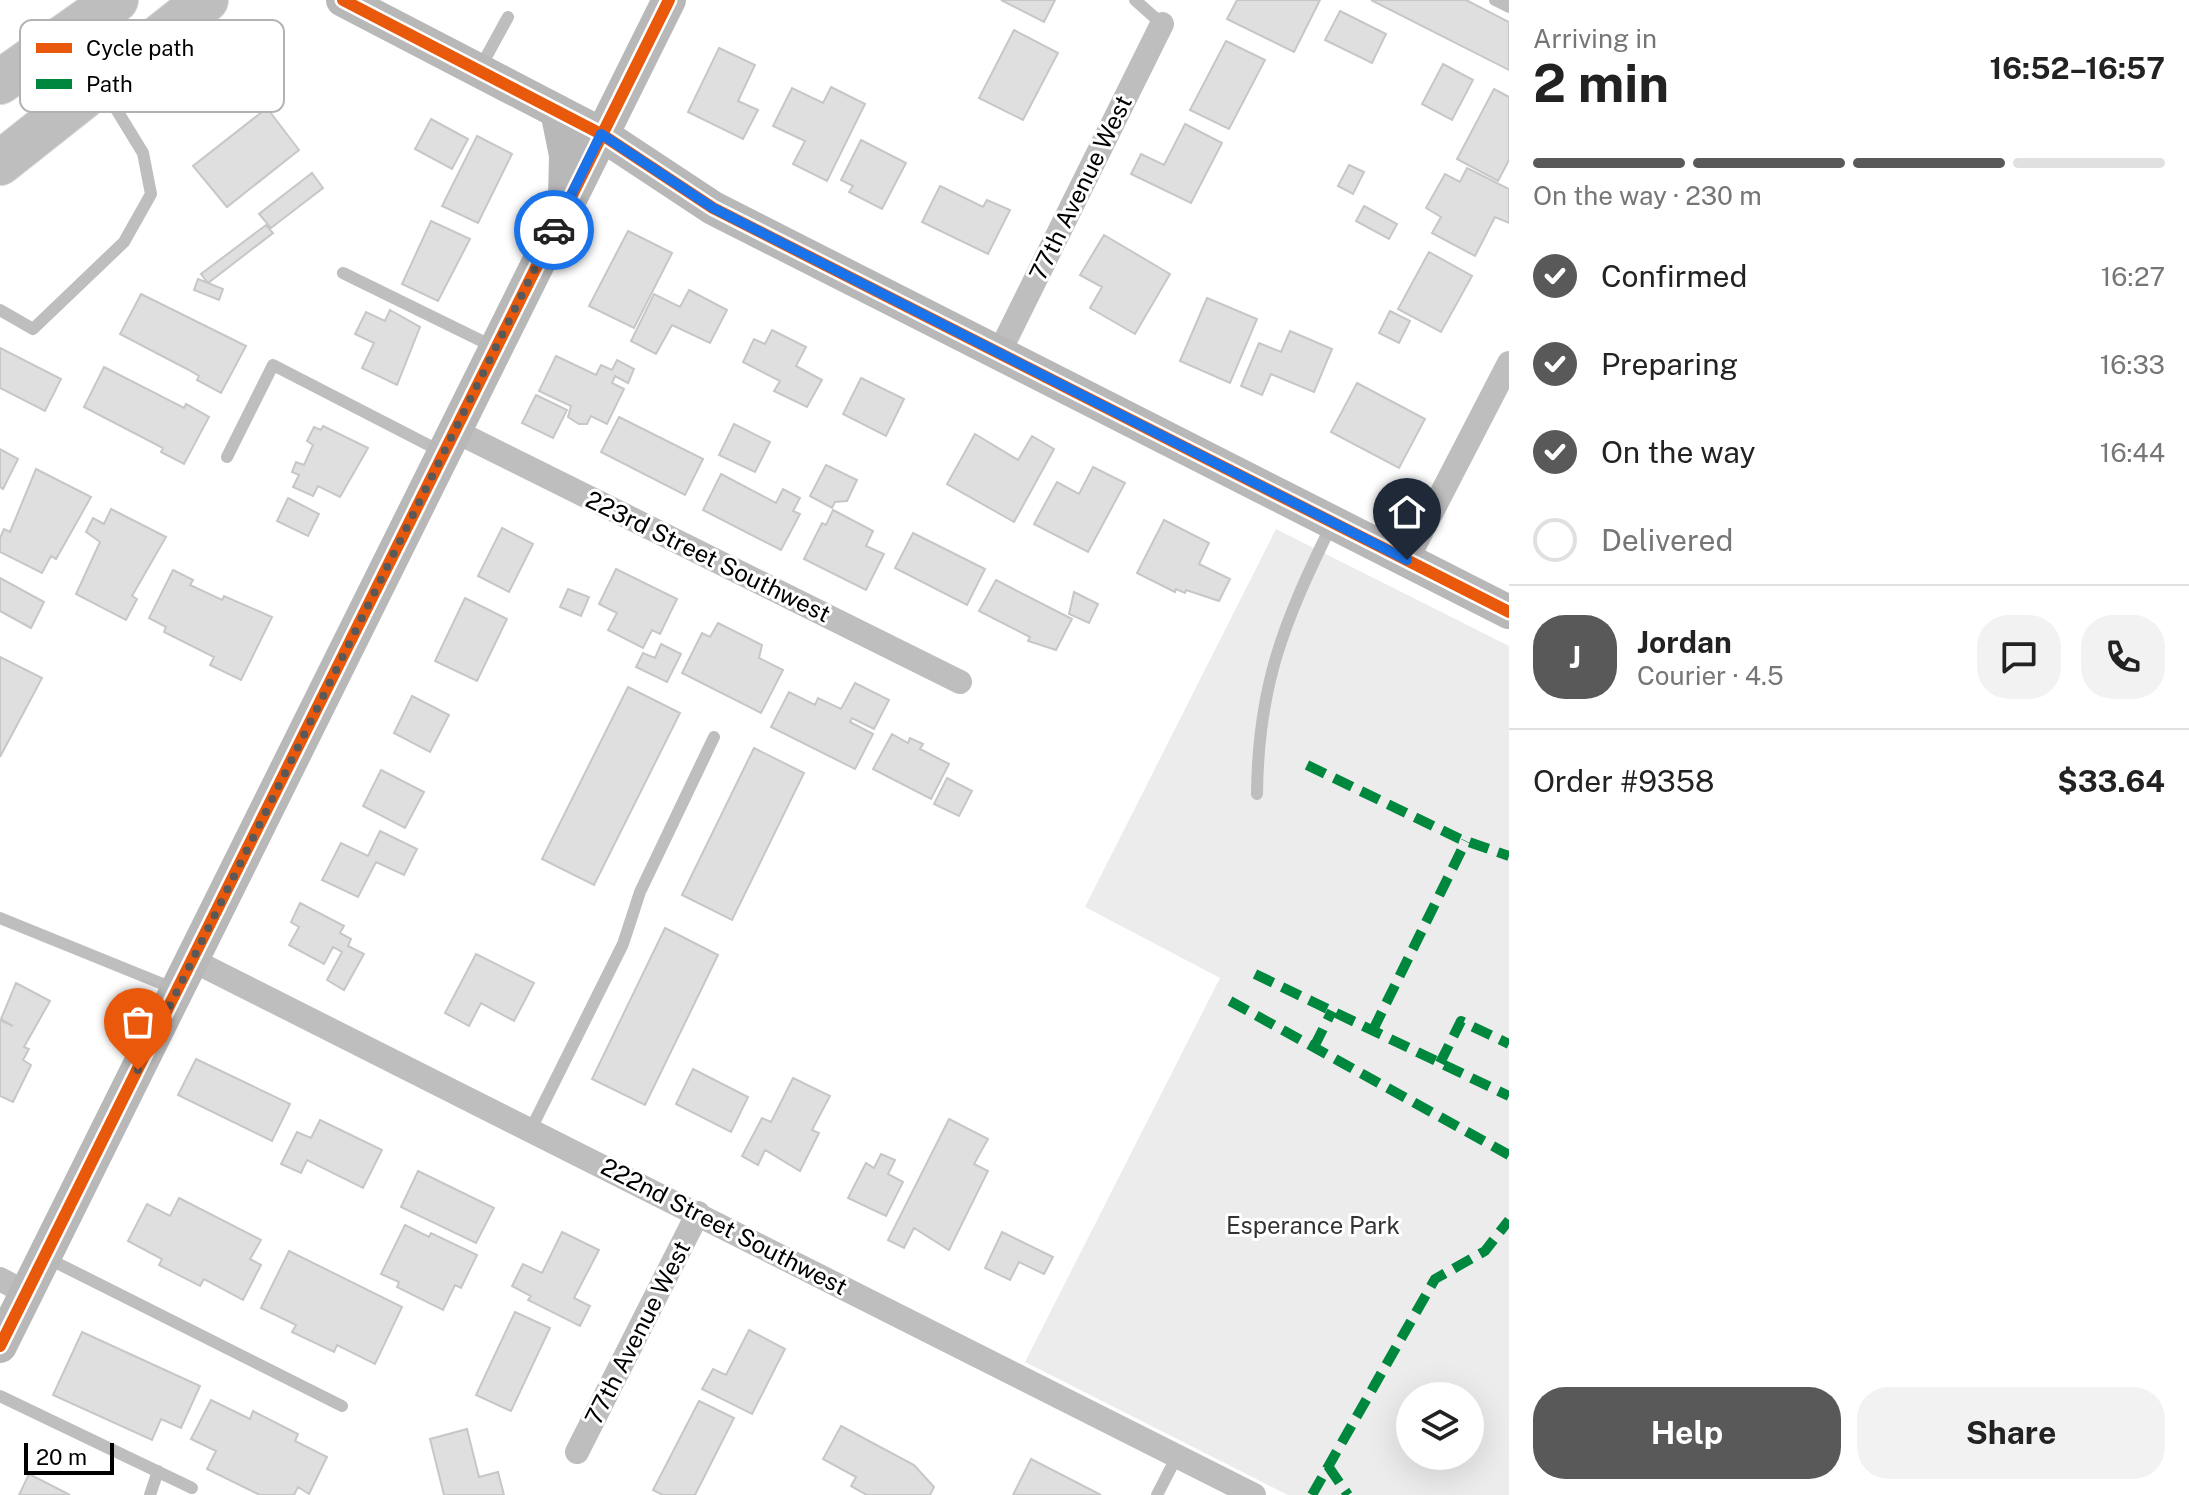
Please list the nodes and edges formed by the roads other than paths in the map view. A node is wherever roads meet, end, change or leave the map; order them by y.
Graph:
1 (116, 0) edge
2 (206, 0) edge
3 (343, 0) edge
4 (669, 0) edge
5 (1135, 0) edge
6 (1495, 0) edge
7 (1509, 7) edge
8 (508, 17) dead end
9 (88, 20) edge
10 (182, 20) edge
11 (1162, 24) joint
12 (20, 68) edge
13 (479, 71) junction
14 (0, 82) edge
15 (557, 111) junction
16 (67, 112) edge
17 (118, 112) edge
18 (601, 134) junction
19 (0, 163) edge
20 (563, 213) junction
21 (343, 273) dead end
22 (0, 310) edge
23 (496, 349) junction
24 (1000, 351) junction
25 (1509, 363) edge
26 (450, 442) junction
27 (227, 457) dead end
28 (1333, 523) junction
29 (1407, 560) junction
30 (1509, 612) edge
31 (960, 682) dead end
32 (714, 737) dead end
33 (1257, 794) dead end
34 (0, 918) edge
35 (185, 975) junction
36 (531, 1129) junction
37 (698, 1213) junction
38 (44, 1257) junction
39 (13, 1286) edge
40 (0, 1346) edge
41 (0, 1396) edge
42 (342, 1406) dead end
43 (577, 1452) dead end
44 (1177, 1456) junction
45 (158, 1471) junction
46 (192, 1488) dead end
47 (150, 1495) edge
48 (1157, 1495) edge
49 (1254, 1495) edge

1 - 9 highway
2 - 10 highway
3 - 13 street
4 - 18 street
5 - 11 lane
6 - 7 lane
8 - 13 lane
11 - 24 street, 77th Avenue West
12 - 14 highway
13 - 15 street
15 - 18 street
15 - 20 street
16 - 19 highway
17 - 22 lane
18 - 20 street
18 - 24 street
20 - 23 street
21 - 23 lane
23 - 26 street
24 - 28 street
25 - 29 street
26 - 27 lane
26 - 31 street, 223rd Street Southwest
26 - 35 street
28 - 29 street
28 - 33 lane
29 - 30 street
32 - 36 lane
34 - 35 lane
35 - 36 street, 222nd Street Southwest
35 - 38 street
36 - 37 street, 222nd Street Southwest
37 - 43 street, 77th Avenue West
37 - 44 street, 222nd Street Southwest
38 - 39 street
38 - 42 lane
39 - 40 street
41 - 45 lane
44 - 48 lane
44 - 49 street, 222nd Street Southwest
45 - 46 lane
45 - 47 lane

